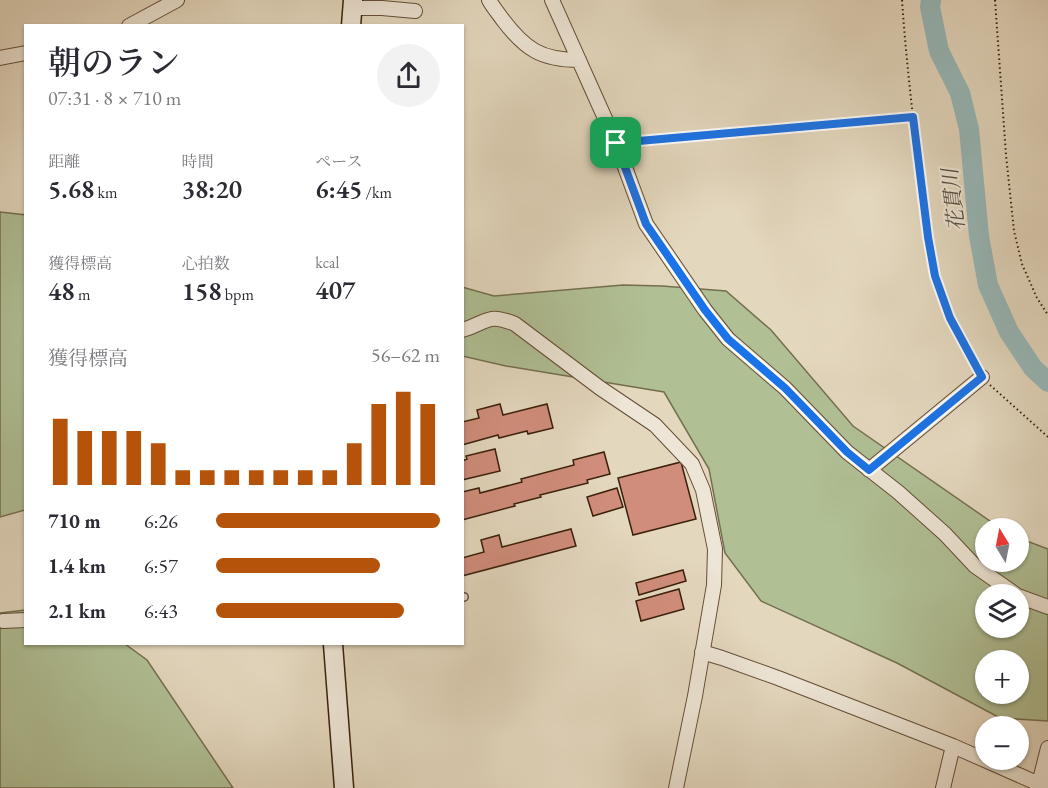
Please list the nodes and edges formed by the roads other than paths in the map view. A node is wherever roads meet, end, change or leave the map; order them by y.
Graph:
1 (177, 0) edge
2 (489, 0) edge
3 (552, 0) edge
4 (353, 11) edge
5 (415, 11) dead end
6 (133, 24) edge
7 (24, 52) edge
8 (0, 58) edge
9 (579, 60) junction
10 (464, 329) edge
11 (982, 377) road end
12 (869, 470) junction
13 (1001, 584) edge
14 (1029, 600) edge
15 (1048, 607) edge
16 (24, 620) edge
17 (2, 621) edge
18 (333, 645) edge
19 (702, 652) junction
20 (953, 746) junction
21 (1048, 748) edge
22 (1042, 785) edge
23 (344, 788) edge
24 (675, 788) edge
25 (943, 788) edge

1 - 6 street
2 - 9 street
3 - 9 street
4 - 5 street
7 - 8 street
9 - 12 street
10 - 19 street
11 - 12 street
12 - 13 street
14 - 15 street
16 - 17 street
18 - 23 main road
19 - 20 street
19 - 24 street
20 - 22 street
20 - 25 street
21 - 22 street

